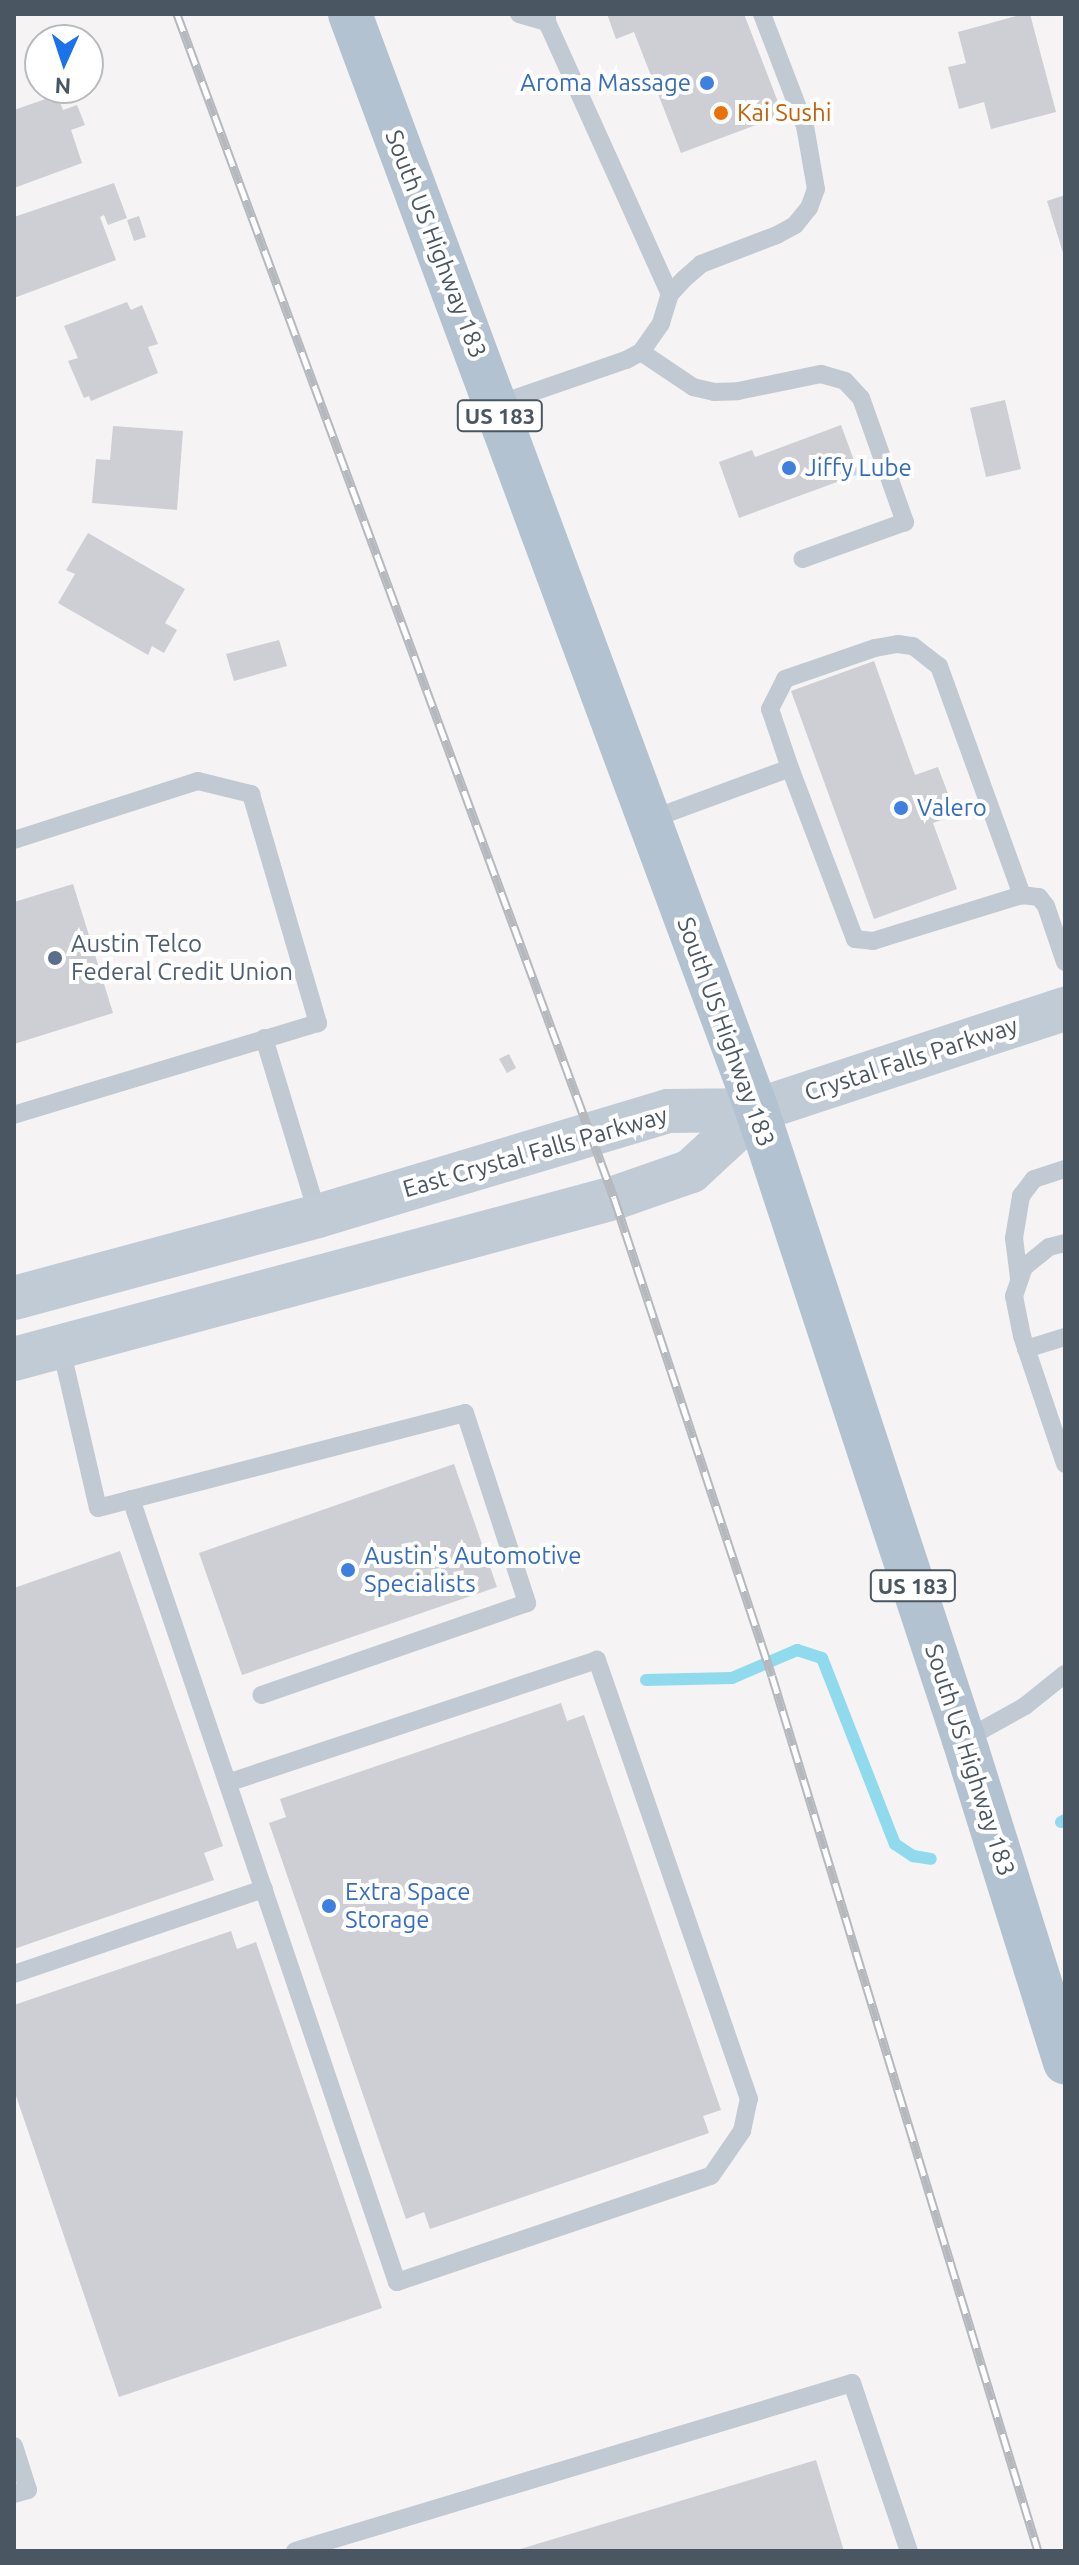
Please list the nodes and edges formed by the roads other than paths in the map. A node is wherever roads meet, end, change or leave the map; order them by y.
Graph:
1 (350, 14) edge
2 (519, 14) edge
3 (762, 14) edge
4 (547, 18) edge
5 (670, 294) junction
6 (641, 352) junction
7 (496, 405) junction
8 (802, 559) dead end
9 (790, 768) junction
10 (649, 820) junction
11 (14, 840) edge
12 (1022, 895) junction
13 (1065, 962) edge
14 (1065, 1009) edge
15 (264, 1038) junction
16 (757, 1110) junction
17 (14, 1115) edge
18 (1065, 1169) edge
19 (318, 1216) junction
20 (1065, 1243) edge
21 (1019, 1281) junction
22 (14, 1298) edge
23 (1065, 1337) edge
24 (61, 1348) junction
25 (1026, 1349) junction
26 (14, 1359) edge
27 (1065, 1464) edge
28 (131, 1499) junction
29 (1065, 1674) edge
30 (262, 1695) dead end
31 (964, 1740) junction
32 (228, 1783) junction
33 (264, 1889) junction
34 (14, 1974) edge
35 (1065, 2063) edge
36 (14, 2446) edge
37 (14, 2494) edge
38 (303, 2550) edge
39 (909, 2551) edge

1 - 7 main road, South US Highway 183 / US 183
2 - 4 lane
3 - 5 lane
4 - 5 lane
5 - 6 lane
6 - 7 lane
6 - 8 lane
7 - 10 main road, South US Highway 183 / US 183
9 - 10 lane
9 - 12 lane
9 - 12 lane
10 - 16 main road, South US Highway 183 / US 183
11 - 15 lane
12 - 13 lane
14 - 16 main road, Crystal Falls Parkway
15 - 17 lane
15 - 19 lane
16 - 19 main road, East Crystal Falls Parkway
16 - 24 main road
16 - 31 main road, South US Highway 183 / US 183
18 - 21 lane
19 - 22 main road, East Crystal Falls Parkway
20 - 21 lane
21 - 25 lane
23 - 25 lane
24 - 26 main road
24 - 28 lane
25 - 27 lane
28 - 30 lane
28 - 32 lane
29 - 31 lane
31 - 35 main road, South US Highway 183 / US 183
32 - 33 lane
32 - 33 lane
33 - 34 lane
36 - 37 lane
38 - 39 lane

